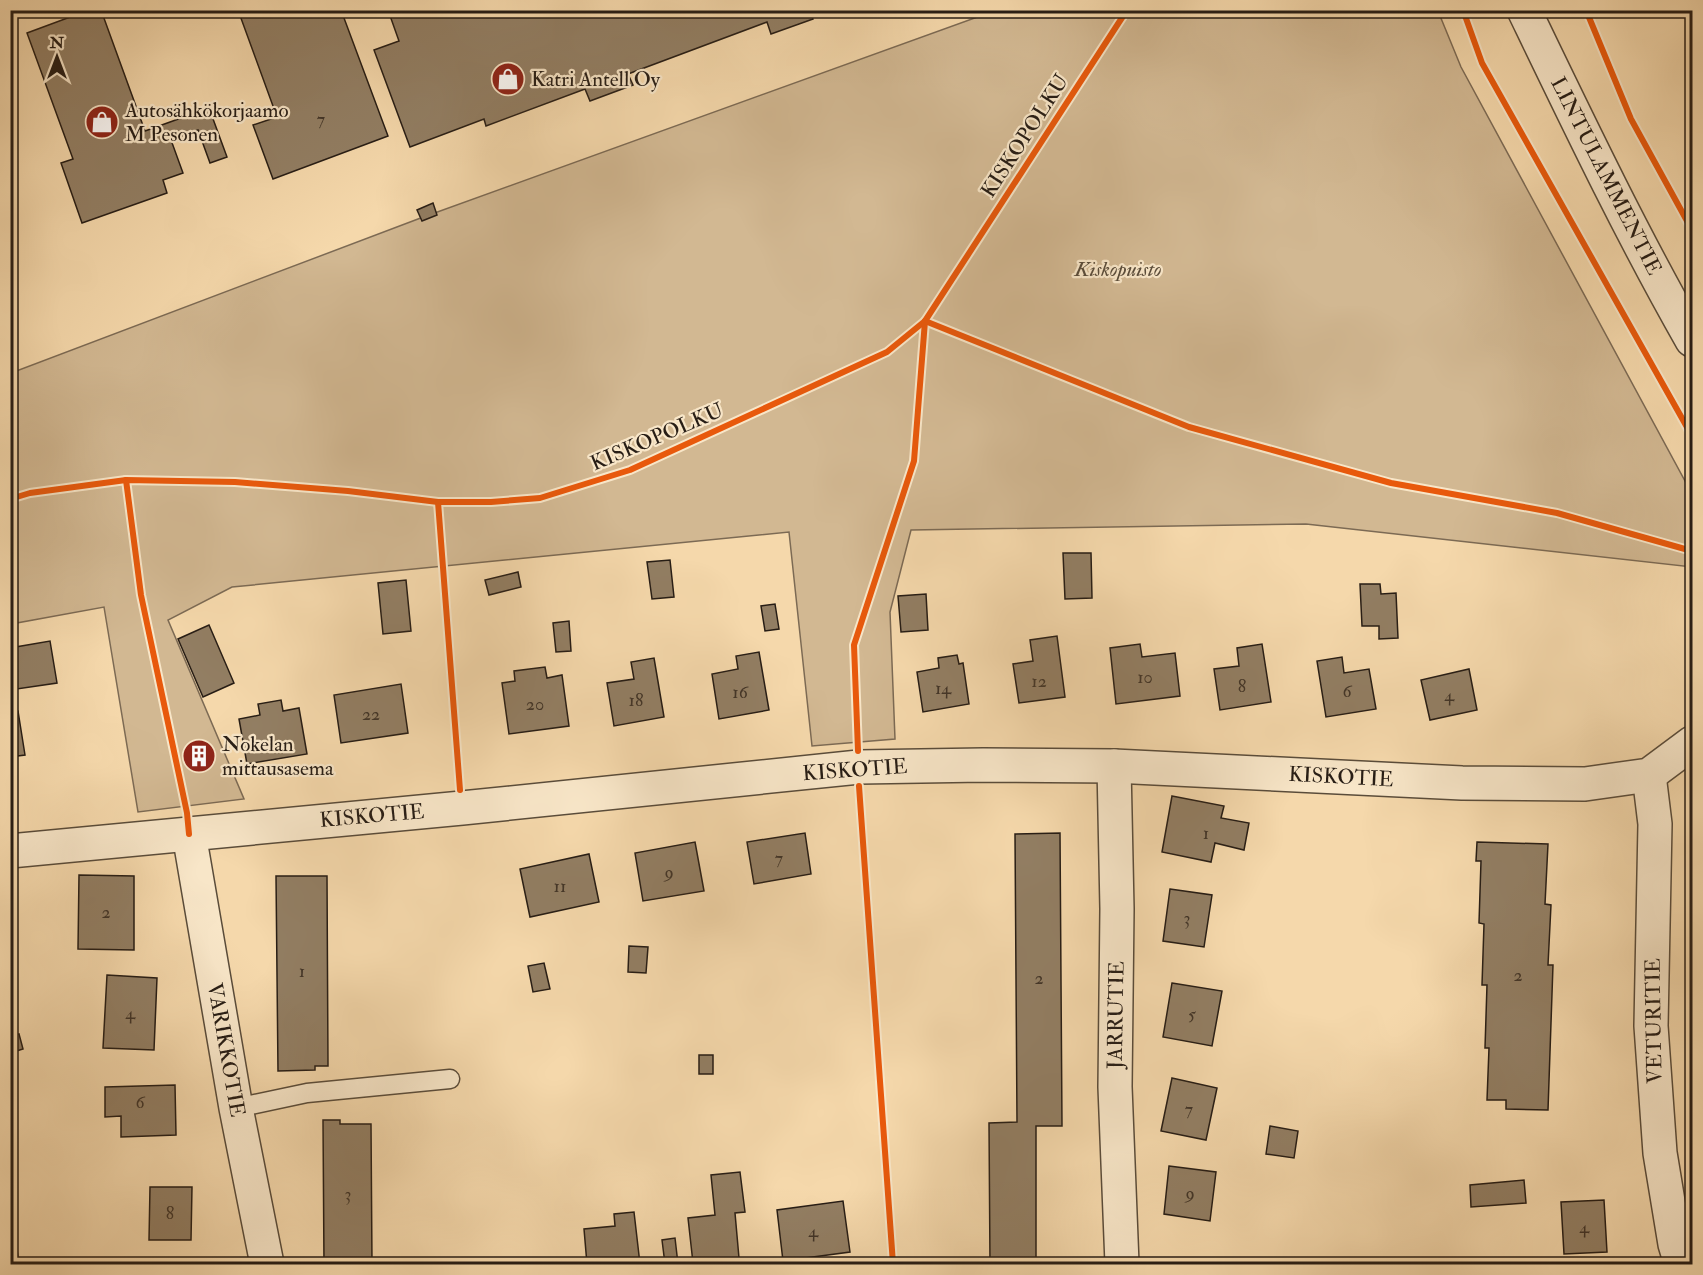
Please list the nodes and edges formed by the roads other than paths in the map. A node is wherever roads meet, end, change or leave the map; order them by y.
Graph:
1 (1524, 10) edge
2 (1692, 340) edge
3 (1692, 743) edge
4 (1114, 766) junction
5 (1649, 775) junction
6 (189, 834) junction
7 (10, 851) edge
8 (450, 1079) dead end
9 (236, 1108) junction
10 (267, 1264) edge
11 (1122, 1264) edge
12 (1681, 1264) edge

1 - 2 street, LINTULAMMENTIE
3 - 5 street, KISKOTIE
4 - 5 street, KISKOTIE
4 - 6 street, KISKOTIE
4 - 11 street, JARRUTIE
5 - 12 street, VETURITIE
6 - 7 street, KISKOTIE
6 - 9 street, VARIKKOTIE
8 - 9 lane
9 - 10 street, VARIKKOTIE

